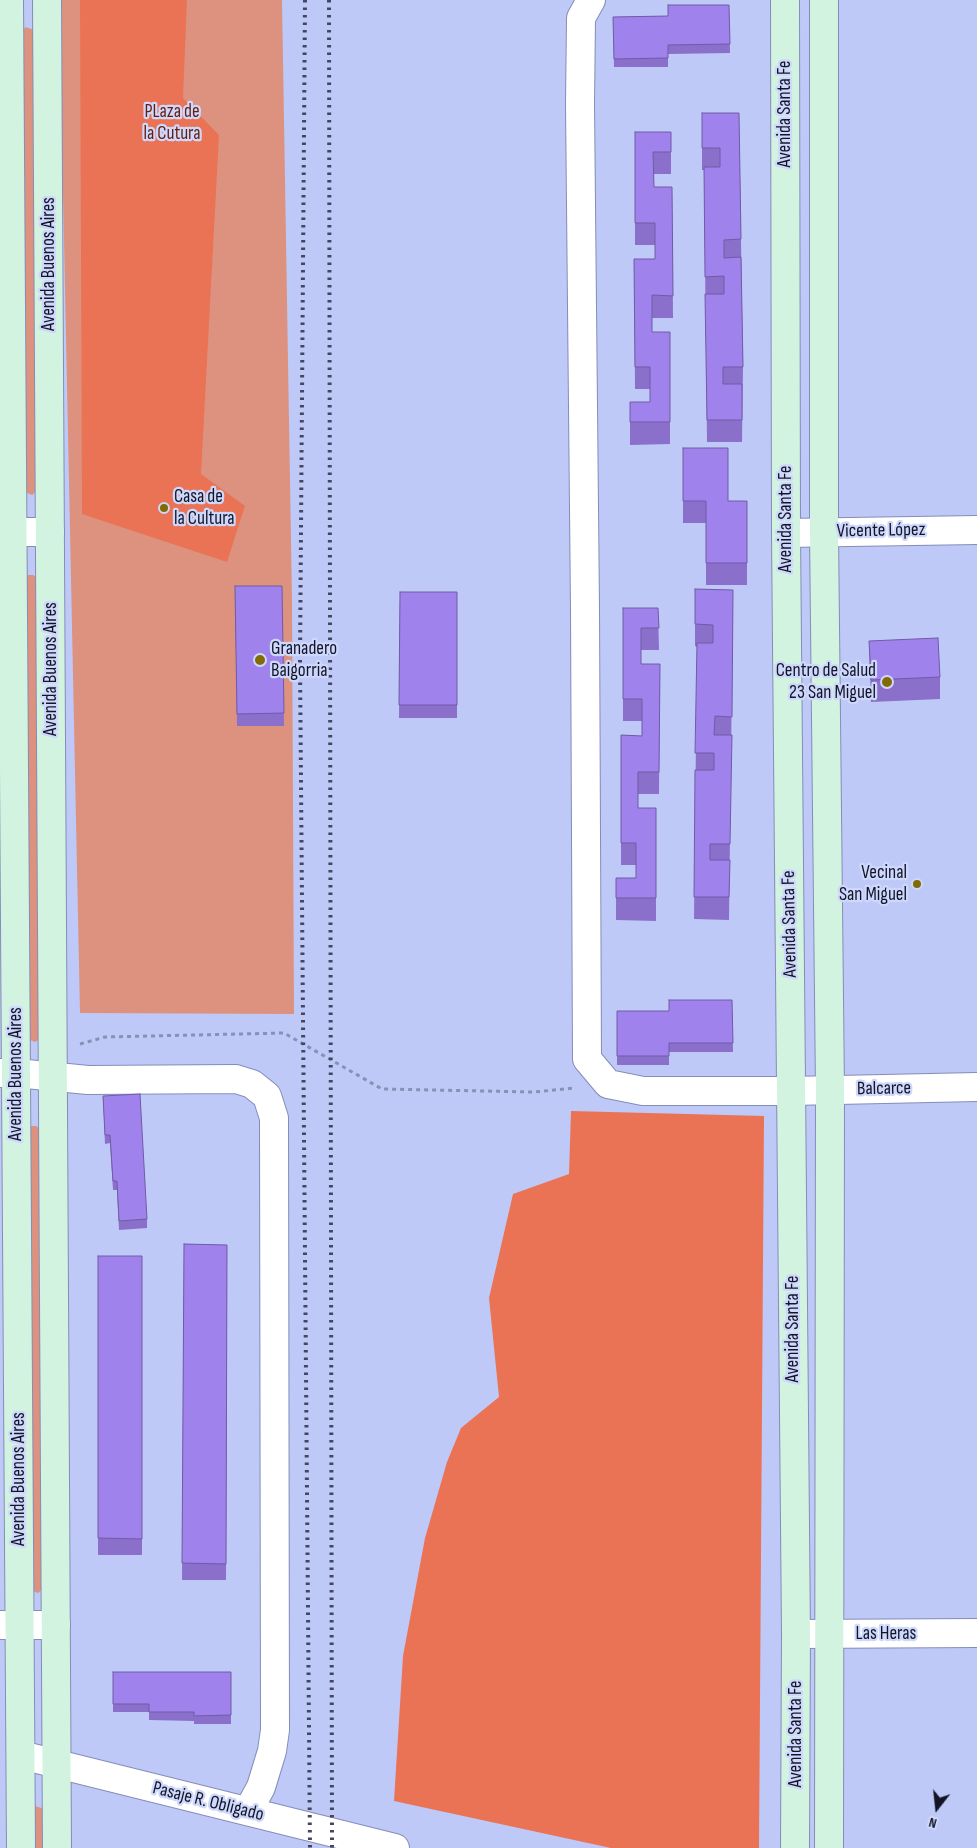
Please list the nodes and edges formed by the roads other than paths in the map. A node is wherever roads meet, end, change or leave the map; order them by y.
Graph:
1 (9, 0) edge
2 (47, 0) edge
3 (591, 0) edge
4 (784, 0) edge
5 (824, 0) edge
6 (977, 530) edge
7 (6, 532) edge
8 (50, 532) junction
9 (824, 532) junction
10 (786, 533) junction
11 (53, 1064) junction
12 (8, 1073) edge
13 (977, 1087) edge
14 (830, 1090) junction
15 (791, 1091) junction
16 (56, 1624) junction
17 (10, 1625) edge
18 (977, 1633) edge
19 (796, 1634) junction
20 (829, 1634) junction
21 (21, 1755) junction
22 (57, 1765) junction
23 (248, 1811) junction
24 (21, 1848) edge
25 (57, 1848) edge
26 (395, 1848) edge
27 (795, 1848) edge
28 (829, 1848) edge

1 - 7 main road, Avenida Buenos Aires
2 - 8 main road, Avenida Buenos Aires
3 - 15 street, Balcarce
4 - 10 main road, Avenida Santa Fe
5 - 9 main road, Avenida Santa Fe
6 - 9 street, Vicente López
7 - 8 street
7 - 12 main road, Avenida Buenos Aires
8 - 11 main road, Avenida Buenos Aires
9 - 10 street, Vicente López
9 - 14 main road, Avenida Santa Fe
10 - 15 main road, Avenida Santa Fe
11 - 12 street
11 - 16 main road, Avenida Buenos Aires
11 - 23 street
12 - 17 main road, Avenida Buenos Aires
13 - 14 street, Balcarce
14 - 15 street, Balcarce
14 - 20 main road, Avenida Santa Fe
15 - 19 main road, Avenida Santa Fe
16 - 17 street
16 - 22 main road, Avenida Buenos Aires
17 - 21 main road, Avenida Buenos Aires
18 - 20 street, Las Heras
19 - 20 street, Las Heras
19 - 27 main road, Avenida Santa Fe
20 - 28 main road, Avenida Santa Fe
21 - 22 street, Pasaje R. Obligado
21 - 24 main road, Avenida Buenos Aires
22 - 23 street, Pasaje R. Obligado
22 - 25 main road, Avenida Buenos Aires
23 - 26 street, Pasaje R. Obligado

